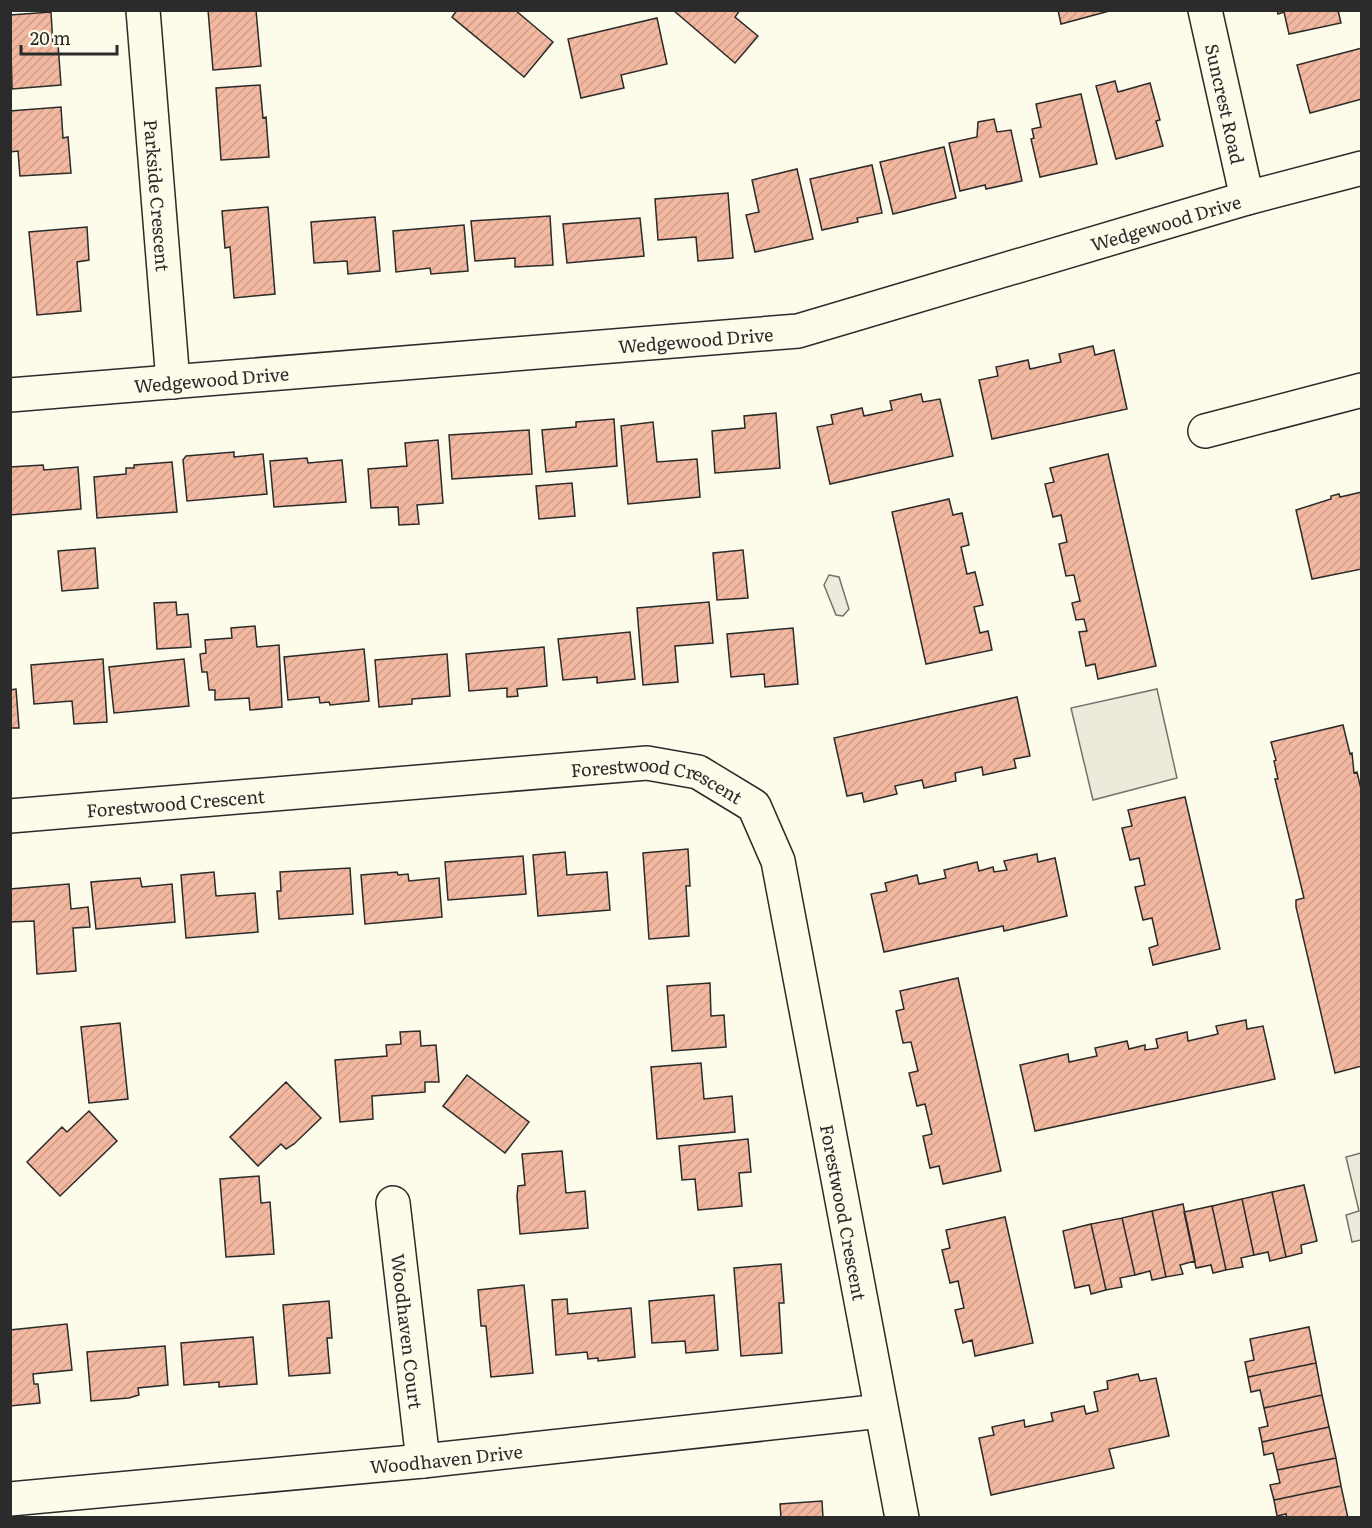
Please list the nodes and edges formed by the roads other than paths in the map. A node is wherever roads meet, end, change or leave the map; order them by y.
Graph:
1 (142, 10) edge
2 (1205, 10) edge
3 (1362, 168) edge
4 (1247, 198) junction
5 (173, 382) junction
6 (1362, 390) edge
7 (10, 395) edge
8 (1205, 431) dead end
9 (10, 816) edge
10 (393, 1203) dead end
11 (880, 1411) junction
12 (423, 1461) junction
13 (10, 1499) edge
14 (902, 1518) edge

1 - 5 street, Parkside Crescent
2 - 4 street, Suncrest Road
3 - 4 street, Wedgewood Drive
4 - 5 street, Wedgewood Drive
5 - 7 street, Wedgewood Drive
6 - 8 street
9 - 11 street, Forestwood Crescent
10 - 12 street, Woodhaven Court
11 - 12 street, Woodhaven Drive
11 - 14 street, Forestwood Crescent
12 - 13 street, Woodhaven Drive

